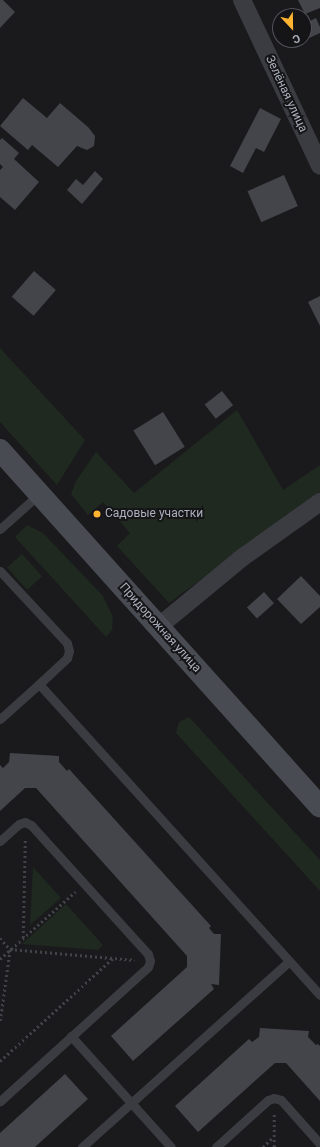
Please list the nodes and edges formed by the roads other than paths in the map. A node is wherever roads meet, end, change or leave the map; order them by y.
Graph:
1 (242, 0) edge
2 (320, 166) edge
3 (0, 450) edge
4 (39, 494) junction
5 (320, 502) edge
6 (0, 529) edge
7 (0, 571) edge
8 (158, 627) junction
9 (39, 684) junction
10 (0, 719) edge
11 (320, 807) edge
12 (0, 841) edge
13 (289, 961) junction
14 (320, 995) edge
15 (71, 1036) junction
16 (0, 1100) edge
17 (132, 1103) junction
18 (320, 1144) edge
19 (82, 1147) edge
20 (171, 1147) edge
21 (216, 1147) edge

1 - 2 street, Зелёная улица
3 - 4 main road, Придорожная улица
4 - 6 lane
4 - 8 main road, Придорожная улица
5 - 8 street
7 - 9 lane
8 - 11 main road, Придорожная улица
9 - 10 lane
9 - 13 lane
12 - 15 lane
13 - 14 lane
13 - 17 lane
15 - 16 lane
15 - 17 lane
17 - 19 lane
17 - 20 lane
18 - 21 lane

